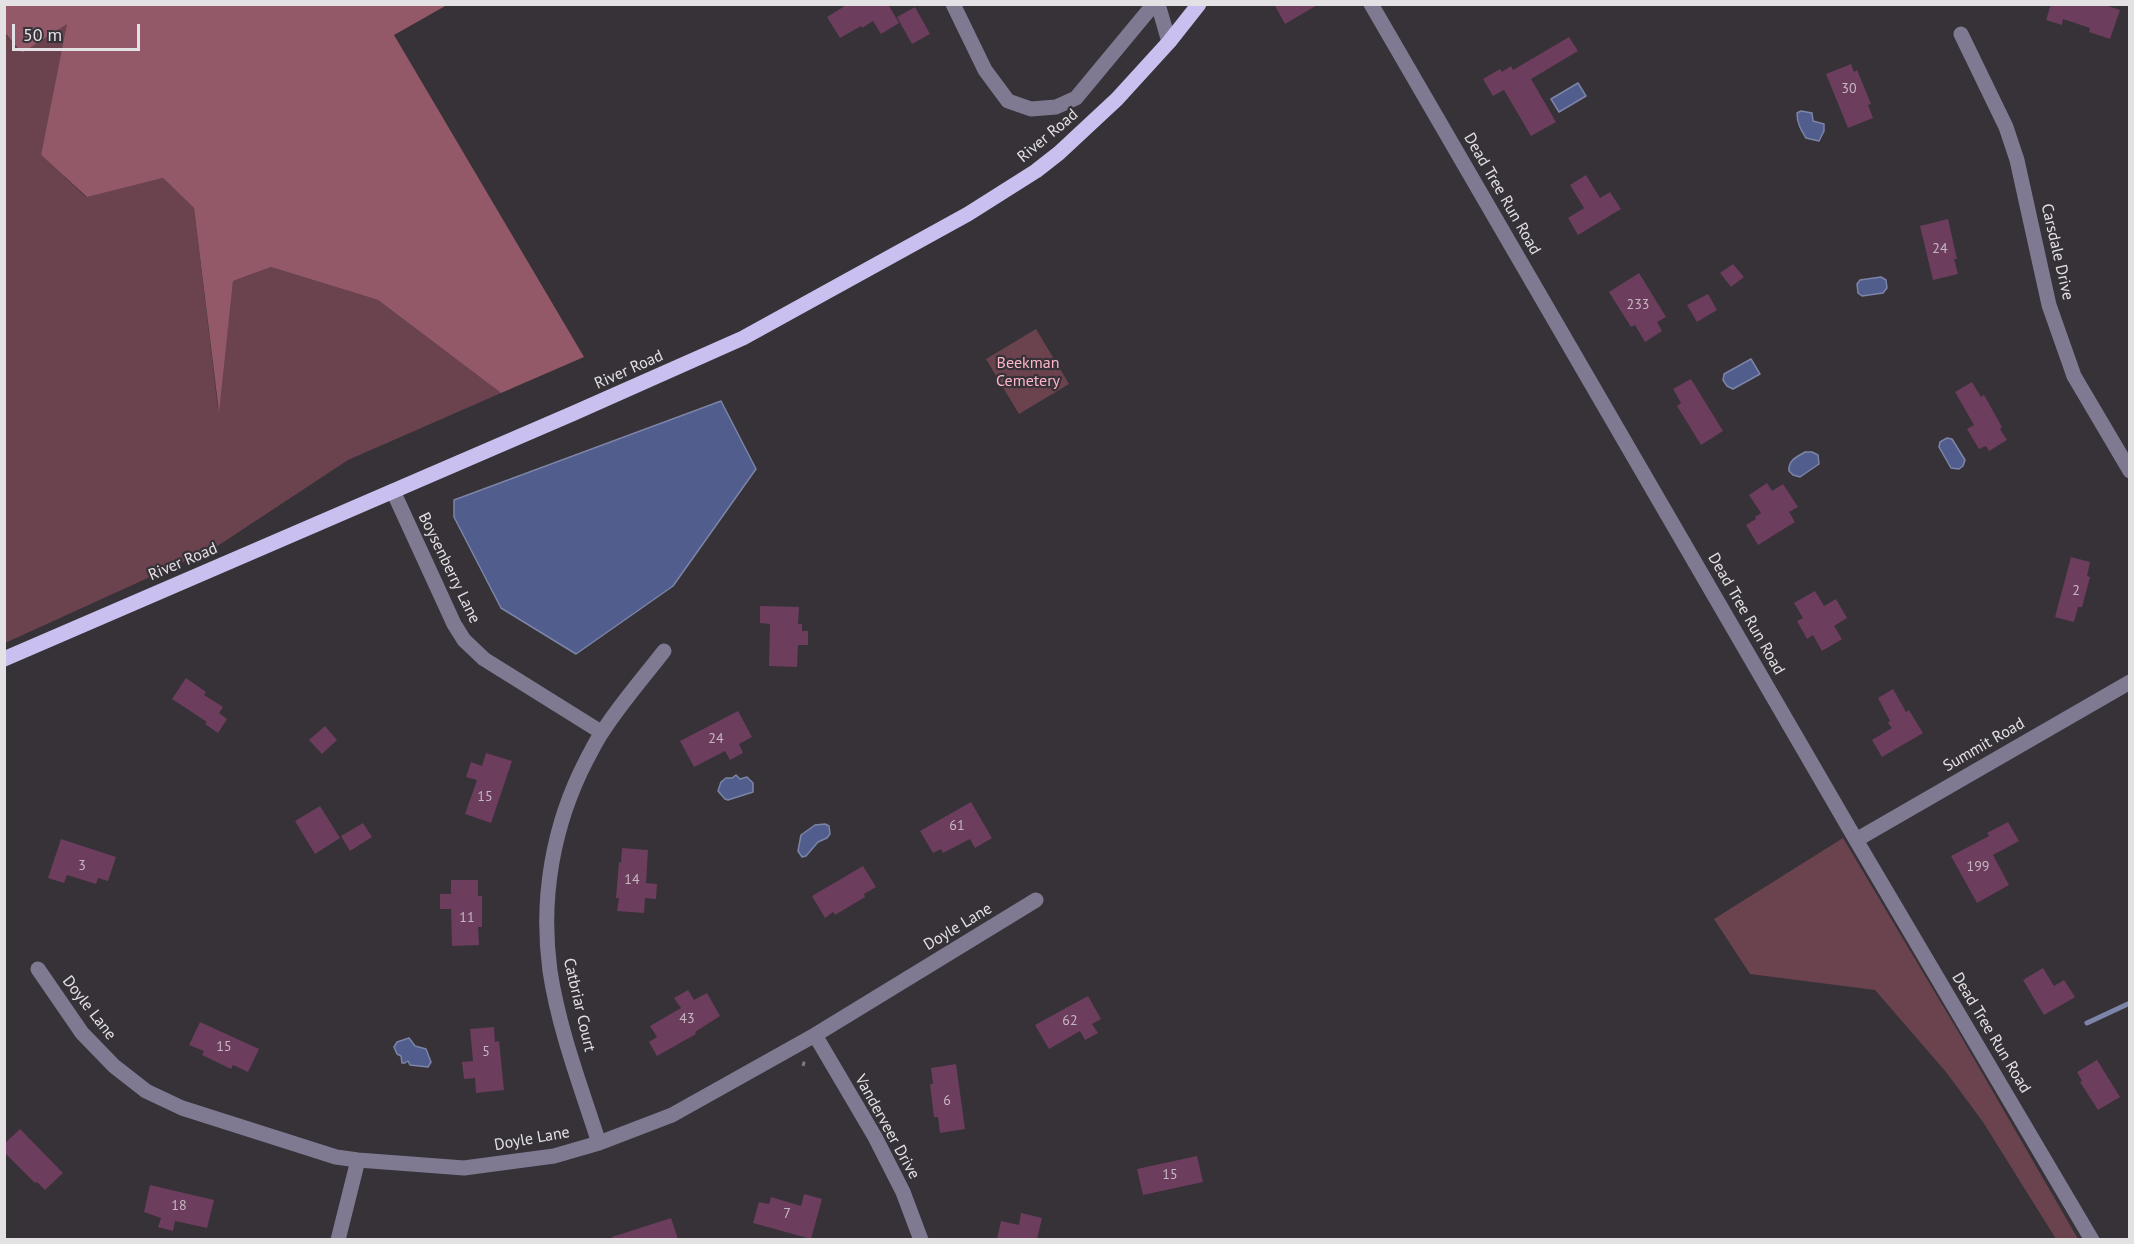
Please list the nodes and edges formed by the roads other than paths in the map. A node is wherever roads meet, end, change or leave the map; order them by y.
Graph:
1 (952, 4) edge
2 (1156, 4) edge
3 (1199, 4) edge
4 (1371, 4) edge
5 (1961, 34) dead end
6 (1169, 42) junction
7 (2130, 471) edge
8 (393, 491) junction
9 (664, 651) dead end
10 (4, 659) edge
11 (2130, 682) edge
12 (602, 732) junction
13 (1856, 840) junction
14 (1036, 900) dead end
15 (38, 969) dead end
16 (815, 1035) junction
17 (599, 1143) junction
18 (358, 1160) junction
19 (338, 1239) edge
20 (921, 1239) edge
21 (2092, 1239) edge

1 - 2 street
2 - 6 street
3 - 6 main road, River Road
4 - 13 street, Dead Tree Run Road
5 - 7 street, Carsdale Drive
6 - 8 main road, River Road
8 - 10 main road, River Road
8 - 12 street, Boysenberry Lane
9 - 12 street, Catbriar Court
11 - 13 street, Summit Road
12 - 17 street, Catbriar Court
13 - 21 street, Dead Tree Run Road
14 - 16 street, Doyle Lane
15 - 18 street, Doyle Lane
16 - 17 street, Doyle Lane
16 - 20 street, Vanderveer Drive
17 - 18 street, Doyle Lane
18 - 19 street

